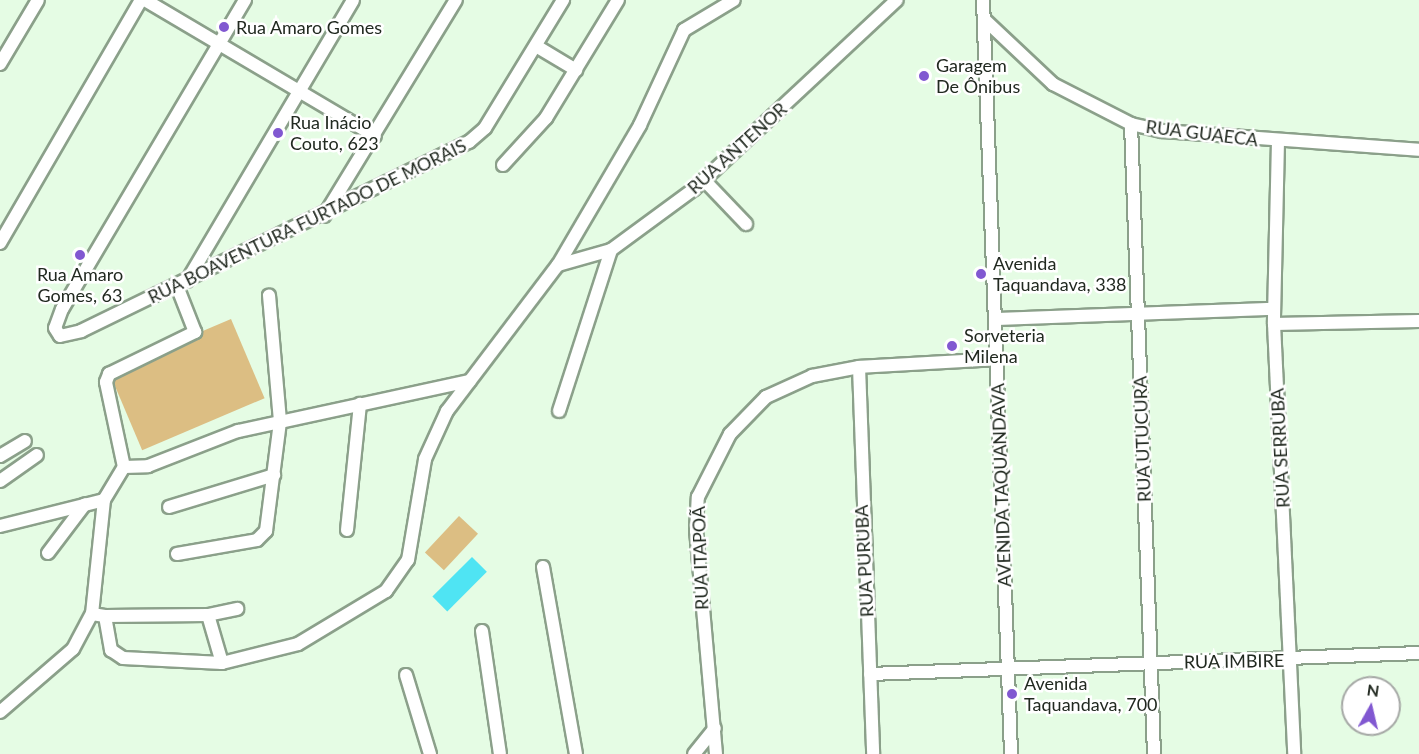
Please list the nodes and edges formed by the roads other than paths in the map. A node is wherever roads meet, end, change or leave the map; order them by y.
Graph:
1 (38, 0) edge
2 (141, 0) edge
3 (146, 0) edge
4 (245, 0) edge
5 (353, 0) edge
6 (456, 0) edge
7 (618, 0) edge
8 (734, 0) edge
9 (897, 0) edge
10 (983, 0) edge
11 (557, 2) edge
12 (984, 19) junction
13 (219, 44) junction
14 (536, 46) junction
15 (0, 64) edge
16 (576, 70) junction
17 (298, 92) junction
18 (1131, 124) junction
19 (375, 136) junction
20 (1278, 141) junction
21 (1419, 150) edge
22 (503, 165) dead end
23 (704, 180) junction
24 (324, 216) junction
25 (746, 224) dead end
26 (0, 243) edge
27 (611, 250) junction
28 (558, 266) junction
29 (182, 283) junction
30 (269, 295) dead end
31 (1274, 309) junction
32 (1137, 315) junction
33 (997, 319) junction
34 (1419, 321) edge
35 (1274, 324) junction
36 (998, 359) junction
37 (859, 367) junction
38 (470, 381) junction
39 (360, 404) junction
40 (560, 411) dead end
41 (280, 421) junction
42 (25, 441) dead end
43 (37, 455) dead end
44 (0, 456) edge
45 (124, 467) junction
46 (274, 475) junction
47 (0, 481) edge
48 (104, 500) junction
49 (85, 504) junction
50 (169, 507) dead end
51 (0, 526) edge
52 (347, 530) dead end
53 (48, 553) dead end
54 (177, 554) dead end
55 (543, 567) dead end
56 (237, 609) dead end
57 (92, 614) junction
58 (208, 615) junction
59 (105, 616) junction
60 (482, 631) dead end
61 (1419, 653) edge
62 (1290, 660) junction
63 (222, 663) junction
64 (1150, 663) junction
65 (1007, 668) junction
66 (870, 674) junction
67 (406, 675) dead end
68 (0, 712) edge
69 (715, 728) junction
70 (430, 754) edge
71 (500, 754) edge
72 (576, 754) edge
73 (694, 754) edge
74 (716, 754) edge
75 (873, 754) edge
76 (1011, 754) edge
77 (1154, 754) edge
78 (1294, 754) edge

1 - 15 street
2 - 26 street
3 - 13 street
4 - 13 street
5 - 17 street
6 - 19 street
7 - 16 street
8 - 28 street
9 - 23 street, RUA ANTENOR
10 - 12 street, AVENIDA TAQUANDAVA
11 - 14 street, RUA BOAVENTURA FURTADO DE MORAIS
12 - 18 street, RUA GUAECA
12 - 33 street, AVENIDA TAQUANDAVA
13 - 17 street
13 - 29 street, RUA BOAVENTURA FURTADO DE MORAIS
14 - 16 street
14 - 24 street, RUA BOAVENTURA FURTADO DE MORAIS
16 - 22 street
17 - 19 street
17 - 29 street
18 - 20 street, RUA GUAECA
18 - 32 street, RUA UTUCURA
19 - 24 street
20 - 21 street, RUA GUAECA
20 - 31 street, RUA SERRUBA
23 - 25 street
23 - 27 street, RUA ANTENOR
24 - 29 street, RUA BOAVENTURA FURTADO DE MORAIS
27 - 28 street, RUA ANTENOR
27 - 40 street
28 - 38 street
29 - 45 street
30 - 41 street
31 - 32 street
31 - 35 street, RUA SERRUBA
32 - 33 street
32 - 64 street, RUA UTUCURA
33 - 36 street, AVENIDA TAQUANDAVA
34 - 35 street
35 - 62 street, RUA SERRUBA
36 - 37 street, RUA ITAPOÃ
36 - 65 street, AVENIDA TAQUANDAVA
37 - 66 street, RUA PURUBA
37 - 69 street, RUA ITAPOÃ
38 - 39 street
38 - 63 street
39 - 41 street
39 - 52 street
41 - 45 street
41 - 46 street
42 - 44 street
43 - 47 street
45 - 48 street
46 - 50 street
46 - 54 street
48 - 49 street
48 - 57 street
49 - 51 street
49 - 53 street
55 - 72 street
56 - 58 street
57 - 59 street
57 - 68 street
58 - 59 street
58 - 63 street
59 - 63 street
60 - 71 street
61 - 62 street, RUA IMBIRE
62 - 64 street, RUA IMBIRE
62 - 78 street, RUA SERRUBA
64 - 65 street, RUA IMBIRE
64 - 77 street, RUA UTUCURA
65 - 66 street, RUA IMBIRE
65 - 76 street, AVENIDA TAQUANDAVA
66 - 75 street, RUA PURUBA
67 - 70 street
69 - 73 street
69 - 74 street, RUA ITAPOÃ

